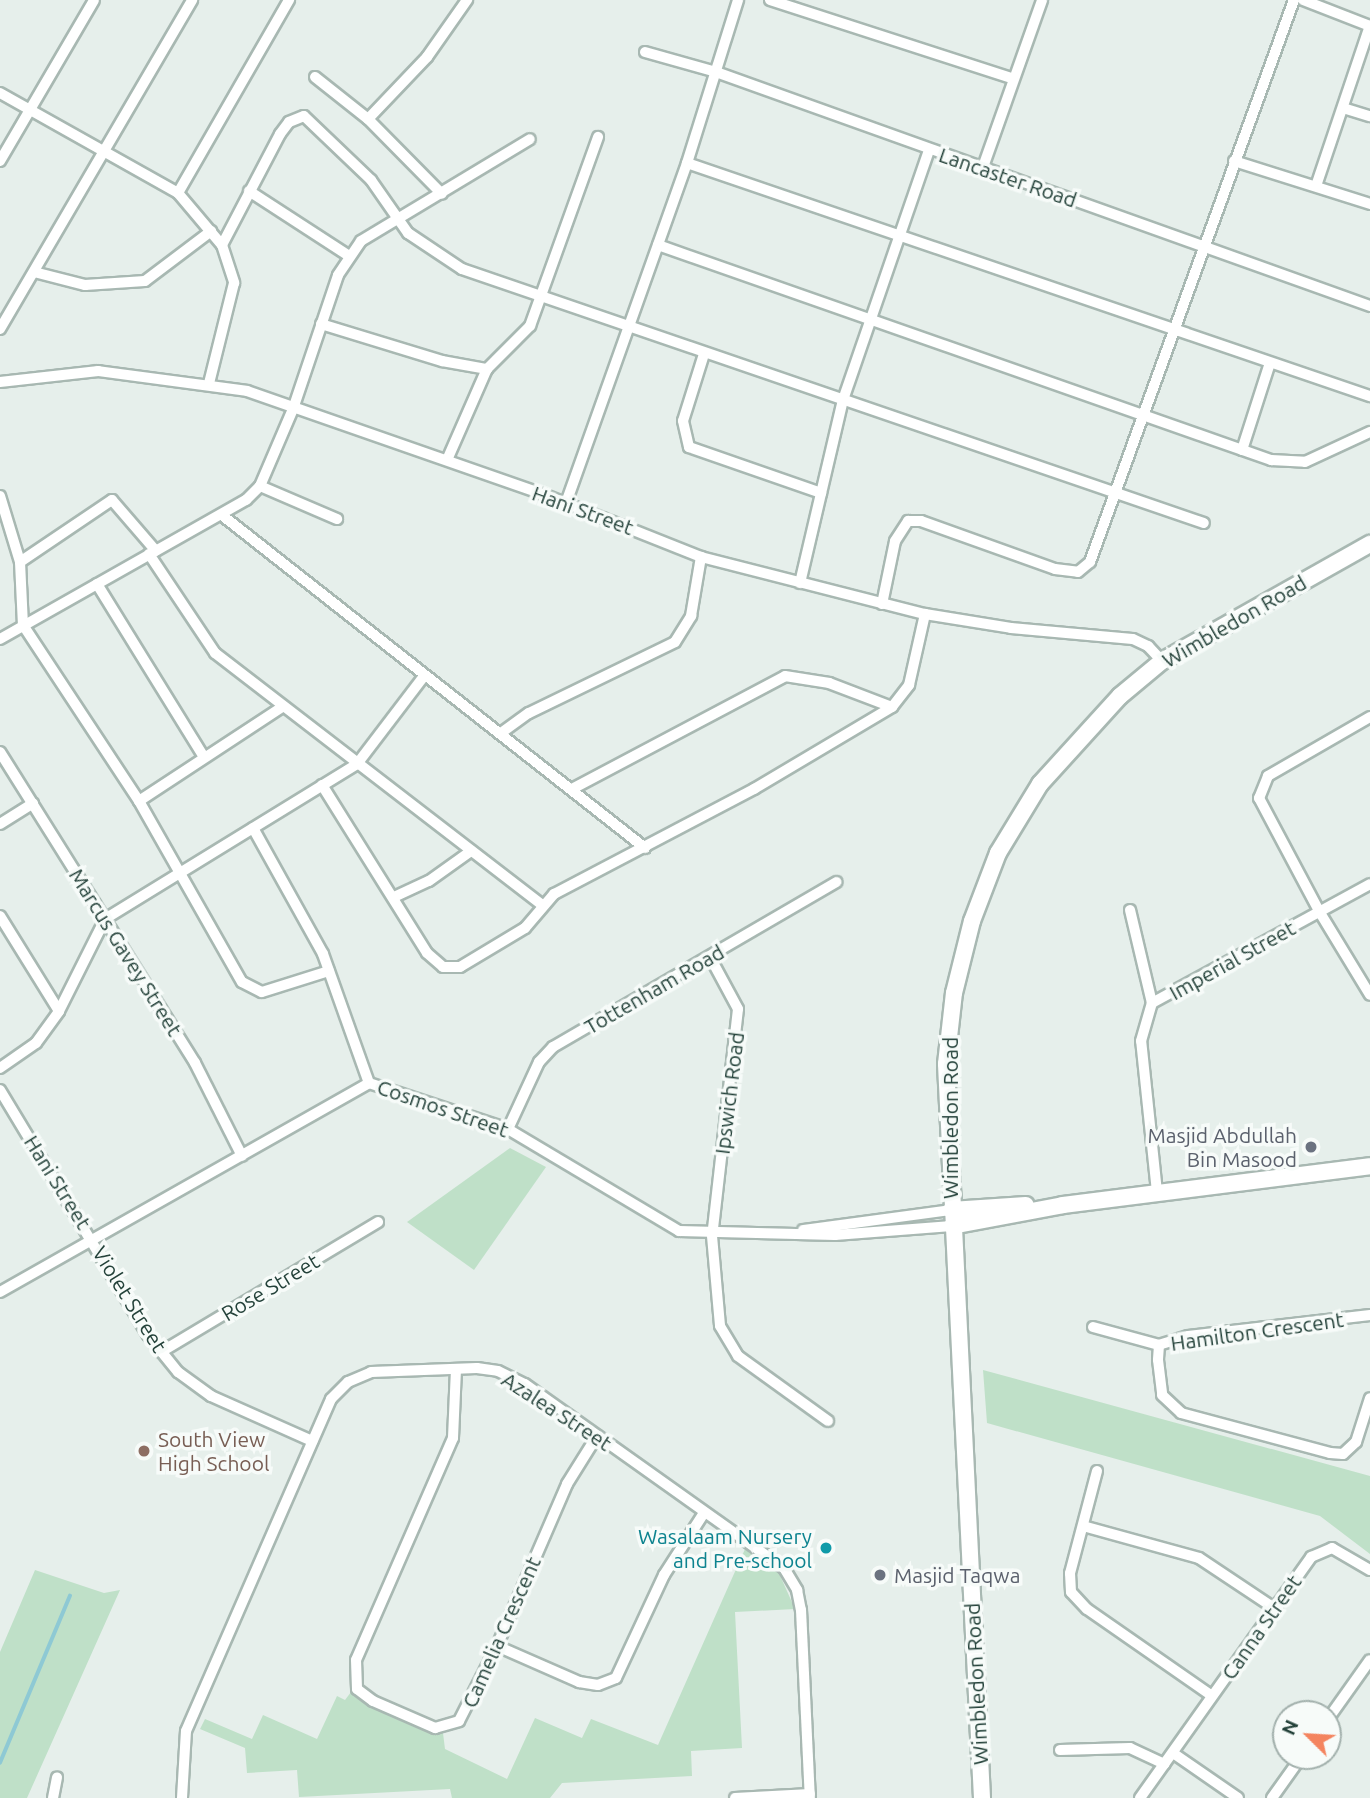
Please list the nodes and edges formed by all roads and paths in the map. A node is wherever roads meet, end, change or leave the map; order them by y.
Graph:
1 (93, 0) edge
2 (191, 0) edge
3 (289, 0) edge
4 (467, 0) edge
5 (738, 0) edge
6 (770, 0) edge
7 (1042, 0) edge
8 (1294, 0) edge
9 (1303, 0) edge
10 (1370, 26) edge
11 (645, 51) dead end
12 (716, 72) junction
13 (314, 77) dead end
14 (1014, 79) junction
15 (0, 93) edge
16 (1343, 108) junction
17 (29, 111) junction
18 (1370, 116) edge
19 (368, 119) junction
20 (598, 137) dead end
21 (530, 139) dead end
22 (929, 150) junction
23 (103, 152) junction
24 (0, 161) edge
25 (1234, 161) junction
26 (687, 163) junction
27 (983, 167) junction
28 (1316, 186) junction
29 (249, 191) junction
30 (178, 194) junction
31 (442, 194) junction
32 (1370, 204) edge
33 (400, 221) junction
34 (211, 231) junction
35 (898, 238) junction
36 (1204, 244) junction
37 (222, 245) junction
38 (658, 245) junction
39 (349, 256) junction
40 (34, 272) junction
41 (543, 295) junction
42 (1370, 306) edge
43 (869, 318) junction
44 (321, 324) junction
45 (628, 327) junction
46 (0, 329) edge
47 (1174, 332) junction
48 (704, 354) junction
49 (1270, 363) junction
50 (487, 369) junction
51 (0, 382) edge
52 (209, 383) junction
53 (1370, 396) edge
54 (843, 400) junction
55 (293, 410) junction
56 (1147, 414) junction
57 (1370, 432) edge
58 (1242, 450) junction
59 (447, 460) junction
60 (260, 486) junction
61 (821, 493) junction
62 (1117, 495) junction
63 (0, 496) edge
64 (566, 503) junction
65 (223, 516) junction
66 (337, 519) dead end
67 (1204, 523) dead end
68 (1370, 544) edge
69 (153, 552) junction
70 (701, 557) junction
71 (20, 562) junction
72 (800, 583) junction
73 (97, 584) junction
74 (882, 604) junction
75 (925, 614) junction
76 (23, 625) junction
77 (0, 639) edge
78 (1162, 661) junction
79 (424, 676) junction
80 (282, 707) junction
81 (892, 707) junction
82 (1370, 718) edge
83 (501, 733) junction
84 (0, 752) edge
85 (204, 757) junction
86 (357, 764) junction
87 (322, 785) junction
88 (572, 789) junction
89 (139, 801) junction
90 (33, 803) junction
91 (0, 824) edge
92 (253, 828) junction
93 (645, 848) junction
94 (471, 851) junction
95 (181, 872) junction
96 (836, 882) dead end
97 (1370, 884) edge
98 (394, 897) junction
99 (542, 905) junction
100 (1130, 910) dead end
101 (1319, 911) junction
102 (0, 916) edge
103 (105, 919) junction
104 (710, 957) junction
105 (329, 971) junction
106 (1370, 995) edge
107 (1152, 1003) junction
108 (59, 1011) junction
109 (0, 1068) edge
110 (369, 1083) junction
111 (0, 1090) edge
112 (508, 1129) junction
113 (242, 1156) junction
114 (1370, 1166) edge
115 (1157, 1192) junction
116 (951, 1218) junction
117 (378, 1222) dead end
118 (786, 1234) junction
119 (712, 1236) junction
120 (93, 1239) junction
121 (0, 1292) edge
122 (1370, 1315) edge
123 (1093, 1327) dead end
124 (1159, 1345) junction
125 (161, 1352) junction
126 (456, 1369) junction
127 (1370, 1398) edge
128 (828, 1421) dead end
129 (597, 1436) junction
130 (312, 1441) junction
131 (1097, 1471) dead end
132 (704, 1513) junction
133 (1083, 1526) junction
134 (1370, 1570) edge
135 (1274, 1608) junction
136 (498, 1646) junction
137 (1370, 1660) edge
138 (1212, 1696) junction
139 (1342, 1700) edge
140 (1060, 1749) dead end
141 (1173, 1753) junction
142 (1165, 1764) junction
143 (1291, 1770) edge
144 (57, 1777) dead end
145 (810, 1796) edge
146 (53, 1798) edge
147 (182, 1798) edge
148 (735, 1798) edge
149 (982, 1798) edge
150 (1140, 1798) edge
151 (1238, 1798) edge
152 (1272, 1798) edge

1 - 17 street
2 - 23 street
3 - 30 street
4 - 19 street
5 - 12 street
6 - 14 street
7 - 14 street
8 - 25 street
9 - 10 street
10 - 16 street
11 - 12 street, Lancaster Road
12 - 22 street, Lancaster Road
12 - 26 street
13 - 19 street
14 - 27 street
15 - 17 street
16 - 18 street
16 - 28 street
17 - 23 street
17 - 24 street
19 - 31 street
20 - 41 street
21 - 31 street
22 - 27 street, Lancaster Road
22 - 35 street
23 - 30 street
23 - 40 street
25 - 28 street
25 - 36 street
26 - 35 street
26 - 38 street
27 - 36 street, Lancaster Road
28 - 32 street
29 - 33 street
29 - 37 street
29 - 39 street
30 - 34 street
31 - 33 street
33 - 39 street
33 - 41 street
34 - 37 street
34 - 40 street
35 - 43 street
35 - 47 street
36 - 42 street, Lancaster Road
36 - 47 street
37 - 52 street
38 - 43 street
38 - 45 street
39 - 44 street
40 - 46 street
41 - 45 street
41 - 50 street
43 - 54 street
43 - 56 street
44 - 50 street
44 - 55 street
45 - 48 street
45 - 64 street
47 - 49 street
47 - 56 street
48 - 54 street
48 - 61 street
49 - 53 street
49 - 58 street
50 - 59 street
51 - 52 street, Hani Street
52 - 55 street, Hani Street
54 - 61 street
54 - 62 street
55 - 59 street, Hani Street
55 - 60 street
56 - 58 street
56 - 62 street
57 - 58 street
59 - 64 street, Hani Street
60 - 65 street
60 - 66 street
61 - 72 street
62 - 67 street
62 - 74 street
63 - 71 street
64 - 70 street, Hani Street
65 - 69 street
65 - 79 street
68 - 78 street, Wimbledon Road
69 - 71 street
69 - 73 street
69 - 80 street
70 - 72 street, Hani Street
70 - 83 street
71 - 76 street
72 - 74 street, Hani Street
73 - 76 street
73 - 85 street
74 - 75 street, Hani Street
75 - 78 street, Hani Street
75 - 81 street
76 - 77 street
76 - 89 street
78 - 116 street, Wimbledon Road
79 - 83 street
79 - 86 street
80 - 85 street
80 - 86 street
81 - 88 street
81 - 93 street
82 - 101 street
83 - 88 street
84 - 90 street, Marcus Gavey Street
85 - 89 street
86 - 87 street
86 - 94 street
87 - 92 street
87 - 98 street
88 - 93 street
89 - 95 street
90 - 91 street
90 - 103 street, Marcus Gavey Street
92 - 95 street
92 - 105 street
93 - 99 street
94 - 98 street
94 - 99 street
95 - 103 street
95 - 105 street
96 - 104 street, Tottenham Road
97 - 101 street, Imperial Street
98 - 99 street
100 - 107 street
101 - 106 street
101 - 107 street, Imperial Street
102 - 108 street
103 - 108 street
103 - 113 street, Marcus Gavey Street
104 - 112 street, Tottenham Road
104 - 119 street, Ipswich Road
105 - 110 street
107 - 115 street, Imperial Street
108 - 109 street
110 - 112 street, Cosmos Street
110 - 113 street, Cosmos Street
111 - 120 street, Hani Street
112 - 119 street, Cosmos Street
113 - 120 street, Cosmos Street
114 - 115 street
115 - 116 street
116 - 118 street, Cosmos Street
116 - 118 street, Cosmos Street
116 - 149 street, Wimbledon Road
117 - 125 street, Rose Street
118 - 119 street, Cosmos Street
119 - 128 street, Ipswich Road
120 - 121 street, Cosmos Street
120 - 125 street, Violet Street
122 - 124 street, Hamilton Crescent
123 - 124 street
124 - 127 street, Hamilton Crescent
125 - 130 street, Violet Street
126 - 129 street, Azalea Street
126 - 130 street, Azalea Street
126 - 136 street, Camelia Crescent
129 - 132 street, Azalea Street
129 - 136 street, Camelia Crescent
130 - 147 street, Azalea Street
131 - 133 street
132 - 136 street
132 - 145 street, Azalea Street
133 - 135 street
133 - 138 street
134 - 135 street, Canna Street
135 - 138 street, Canna Street
137 - 139 street
138 - 141 street, Canna Street
140 - 142 street
141 - 142 street, Canna Street
141 - 151 street
142 - 150 street, Canna Street
143 - 152 street
144 - 146 street
145 - 148 street

